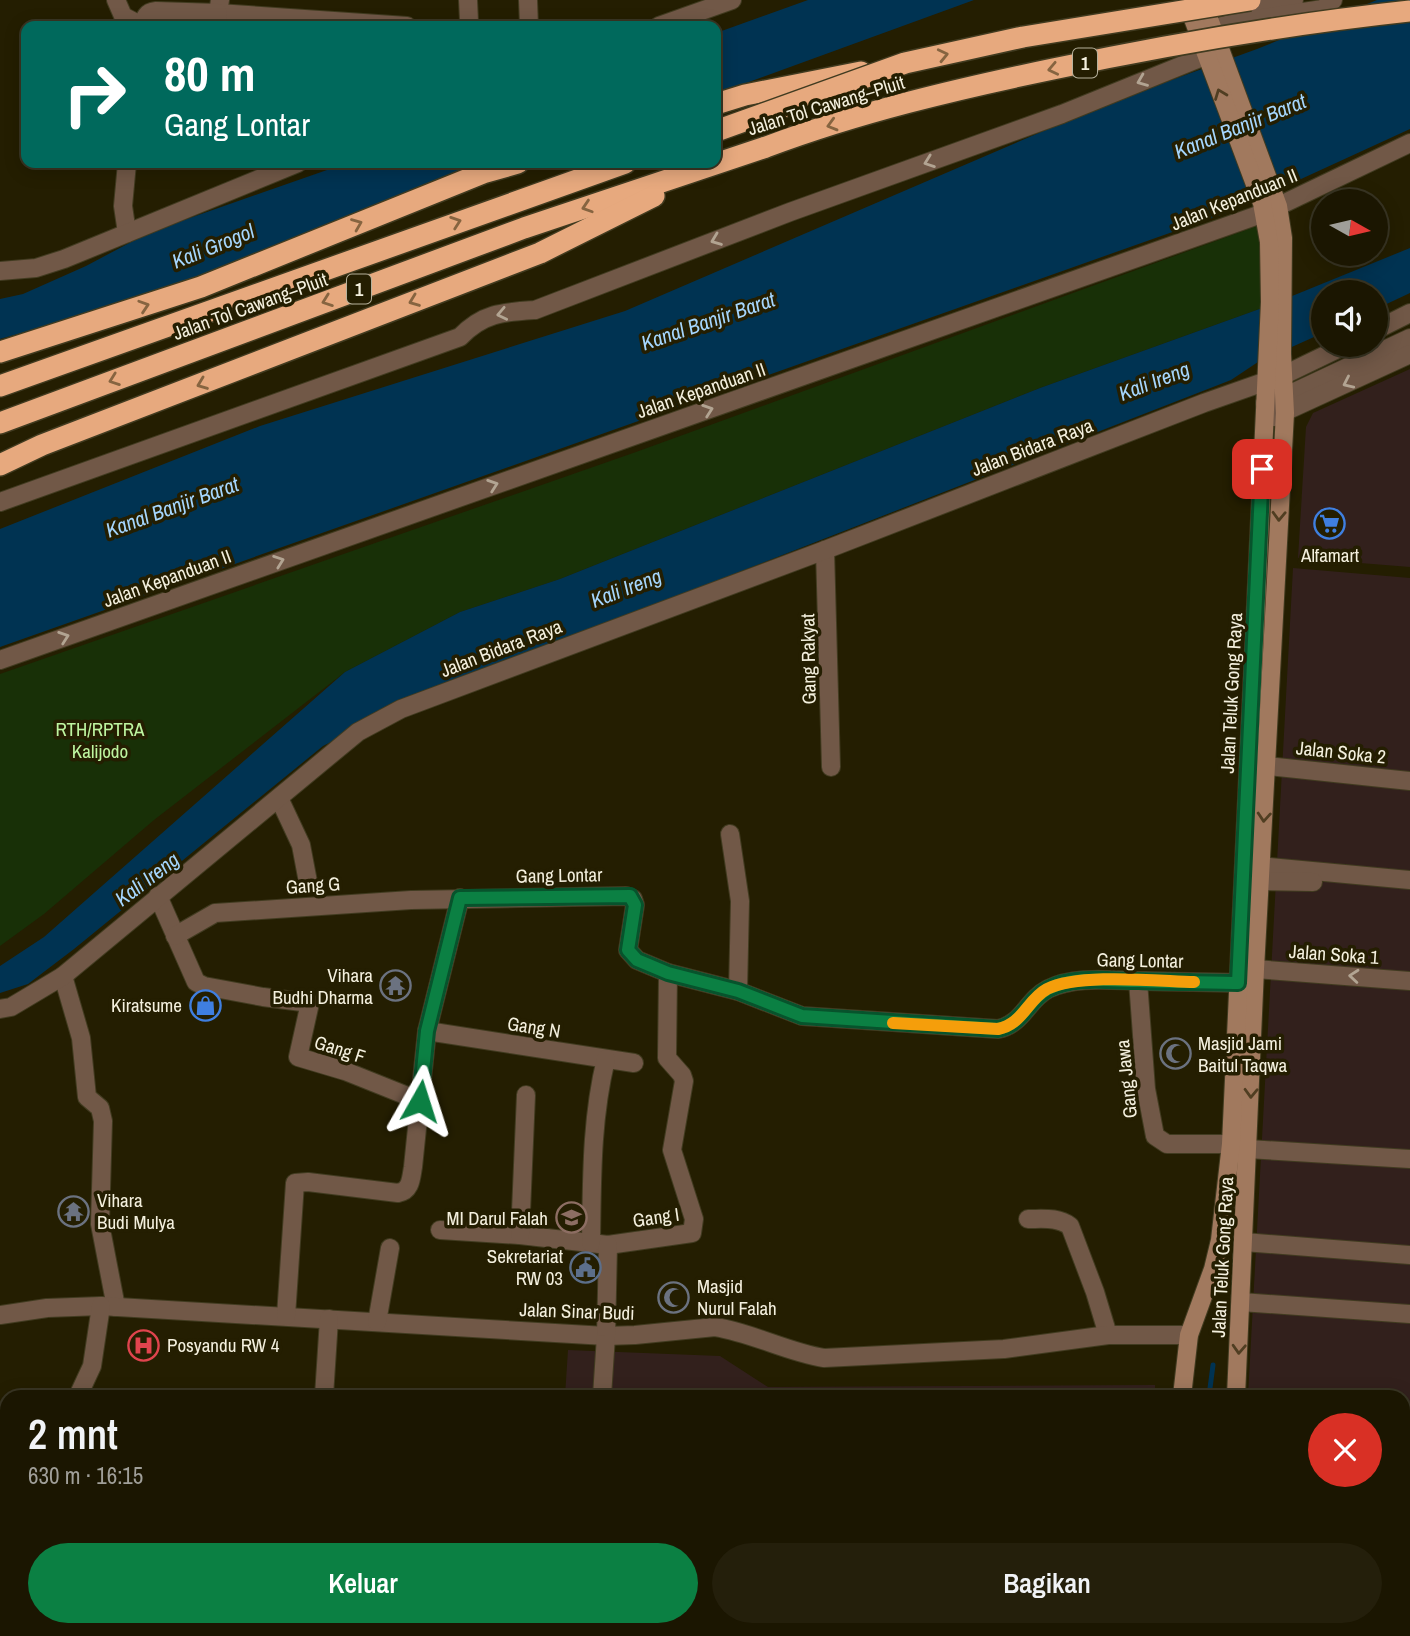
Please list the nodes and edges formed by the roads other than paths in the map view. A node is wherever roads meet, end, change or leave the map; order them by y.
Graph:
1 (116, 0) edge
2 (468, 0) edge
3 (528, 0) edge
4 (732, 0) edge
5 (1186, 0) edge
6 (1250, 0) edge
7 (1294, 0) edge
8 (1333, 0) edge
9 (1410, 11) edge
10 (218, 13) edge
11 (1202, 19) edge
12 (132, 21) edge
13 (144, 21) edge
14 (334, 21) edge
15 (469, 21) dead end
16 (529, 21) edge
17 (673, 21) edge
18 (1212, 59) junction
19 (905, 64) junction
20 (721, 102) edge
21 (721, 129) edge
22 (1410, 144) edge
23 (722, 163) edge
24 (127, 168) edge
25 (286, 168) edge
26 (500, 168) edge
27 (611, 168) edge
28 (707, 168) edge
29 (712, 168) edge
30 (1270, 204) junction
31 (127, 233) junction
32 (0, 271) edge
33 (1410, 313) edge
34 (1388, 324) edge
35 (1410, 343) edge
36 (5, 351) edge
37 (1275, 357) junction
38 (1320, 357) edge
39 (1284, 374) junction
40 (1267, 382) junction
41 (0, 386) edge
42 (1286, 404) junction
43 (1265, 411) junction
44 (0, 423) edge
45 (0, 465) edge
46 (0, 502) edge
47 (825, 550) junction
48 (0, 660) edge
49 (1258, 766) junction
50 (831, 767) dead end
51 (1410, 781) edge
52 (279, 798) junction
53 (730, 834) dead end
54 (1260, 874) junction
55 (1410, 880) edge
56 (308, 882) dead end
57 (1410, 892) edge
58 (158, 896) junction
59 (460, 898) junction
60 (175, 936) junction
61 (1255, 969) junction
62 (668, 973) junction
63 (63, 976) junction
64 (1138, 981) junction
65 (1410, 981) edge
66 (1238, 983) junction
67 (738, 991) junction
68 (0, 1009) edge
69 (427, 1031) junction
70 (606, 1059) junction
71 (634, 1063) dead end
72 (526, 1096) dead end
73 (420, 1101) junction
74 (1231, 1144) junction
75 (1248, 1149) junction
76 (1410, 1159) edge
77 (1028, 1219) dead end
78 (440, 1230) dead end
79 (520, 1235) junction
80 (1244, 1242) junction
81 (599, 1244) junction
82 (390, 1248) dead end
83 (1410, 1255) edge
84 (1213, 1269) junction
85 (1243, 1272) junction
86 (1241, 1302) junction
87 (109, 1306) junction
88 (1410, 1314) edge
89 (0, 1315) edge
90 (286, 1316) junction
91 (329, 1319) junction
92 (377, 1322) junction
93 (1108, 1335) junction
94 (1189, 1335) junction
95 (606, 1336) junction
96 (81, 1390) edge
97 (324, 1390) edge
98 (602, 1390) edge
99 (1183, 1390) edge
100 (1236, 1390) edge

1 - 12 street
2 - 15 street
3 - 16 street
4 - 17 street
5 - 11 main road, Jalan Teluk Gong Raya
19 -> 6 highway, Jalan Tol Cawang–Pluit / 1, bridge
7 - 11 street
8 - 11 street
9 -> 23 highway, Jalan Tol Cawang–Pluit / 1, bridge
10 - 13 street
10 - 14 street
11 - 18 main road, Jalan Teluk Gong Raya
18 - 30 main road, Jalan Teluk Gong Raya
18 -> 46 street
19 - 20 highway, bridge
19 - 21 highway, Jalan Tol Cawang–Pluit / 1, bridge
22 - 30 street, Jalan Kepanduan II
24 - 31 street
25 - 31 street
36 -> 26 highway
41 -> 27 highway, Jalan Tol Cawang–Pluit / 1
28 -> 44 highway, Jalan Tol Cawang–Pluit / 1
29 -> 45 highway
30 - 37 main road, Jalan Teluk Gong Raya
48 -> 30 street, Jalan Kepanduan II
31 - 32 street
33 - 34 street
35 - 42 street
37 - 39 main road, Jalan Teluk Gong Raya
37 - 40 main road, Jalan Teluk Gong Raya
38 - 39 street, Jalan Bidara Raya
39 - 40 street, Jalan Bidara Raya
39 - 42 main road, Jalan Teluk Gong Raya
40 - 43 main road, Jalan Teluk Gong Raya
40 - 47 street, Jalan Bidara Raya
42 - 43 street
42 -> 49 main road, Jalan Teluk Gong Raya
43 - 49 main road, Jalan Teluk Gong Raya
47 - 50 street, Gang Rakyat
47 - 52 street, Jalan Bidara Raya
49 - 51 street, Jalan Soka 2
49 -> 54 main road, Jalan Teluk Gong Raya
49 - 66 main road, Jalan Teluk Gong Raya
52 - 56 street
52 - 58 street, Jalan Bidara Raya
53 - 67 street
54 - 55 street
54 - 57 street
54 - 61 main road, Jalan Teluk Gong Raya
58 - 60 street, Gang F
58 - 63 street, Jalan Bidara Raya
59 - 60 street, Gang G
59 - 62 street, Gang Lontar
59 - 69 street
60 - 73 street, Gang F
65 -> 61 street, Jalan Soka 1
61 -> 75 main road, Jalan Teluk Gong Raya
62 - 67 street, Gang Lontar
62 - 81 street, Gang I
63 - 68 street, Jalan Bidara Raya
63 - 87 street
64 - 66 street, Gang Lontar
64 - 67 street, Gang Lontar
64 - 74 street, Gang Jawa
66 - 74 main road, Jalan Teluk Gong Raya
69 - 70 street, Gang N
69 - 73 street
70 - 71 street, Gang N
70 - 81 street
72 - 79 street
73 - 90 street
74 - 84 main road, Jalan Teluk Gong Raya
75 - 76 street
75 - 80 main road, Jalan Teluk Gong Raya
77 - 93 street
78 - 79 street, Gang I
79 - 81 street, Gang I
80 - 83 street
80 - 85 main road, Jalan Teluk Gong Raya
81 - 95 street
82 - 92 street
84 - 85 main road
84 - 94 main road, Jalan Teluk Gong Raya
85 - 86 main road, Jalan Teluk Gong Raya
86 - 88 street
86 -> 100 main road, Jalan Teluk Gong Raya
87 - 89 street, Jalan Sinar Budi
87 - 90 street, Jalan Sinar Budi
87 - 96 street
90 - 91 street, Jalan Sinar Budi
91 - 92 street, Jalan Sinar Budi
91 - 97 street
92 - 95 street, Jalan Sinar Budi
93 - 94 street, Jalan Sinar Budi
93 - 95 street, Jalan Sinar Budi
94 - 99 main road, Jalan Teluk Gong Raya
95 - 98 street

